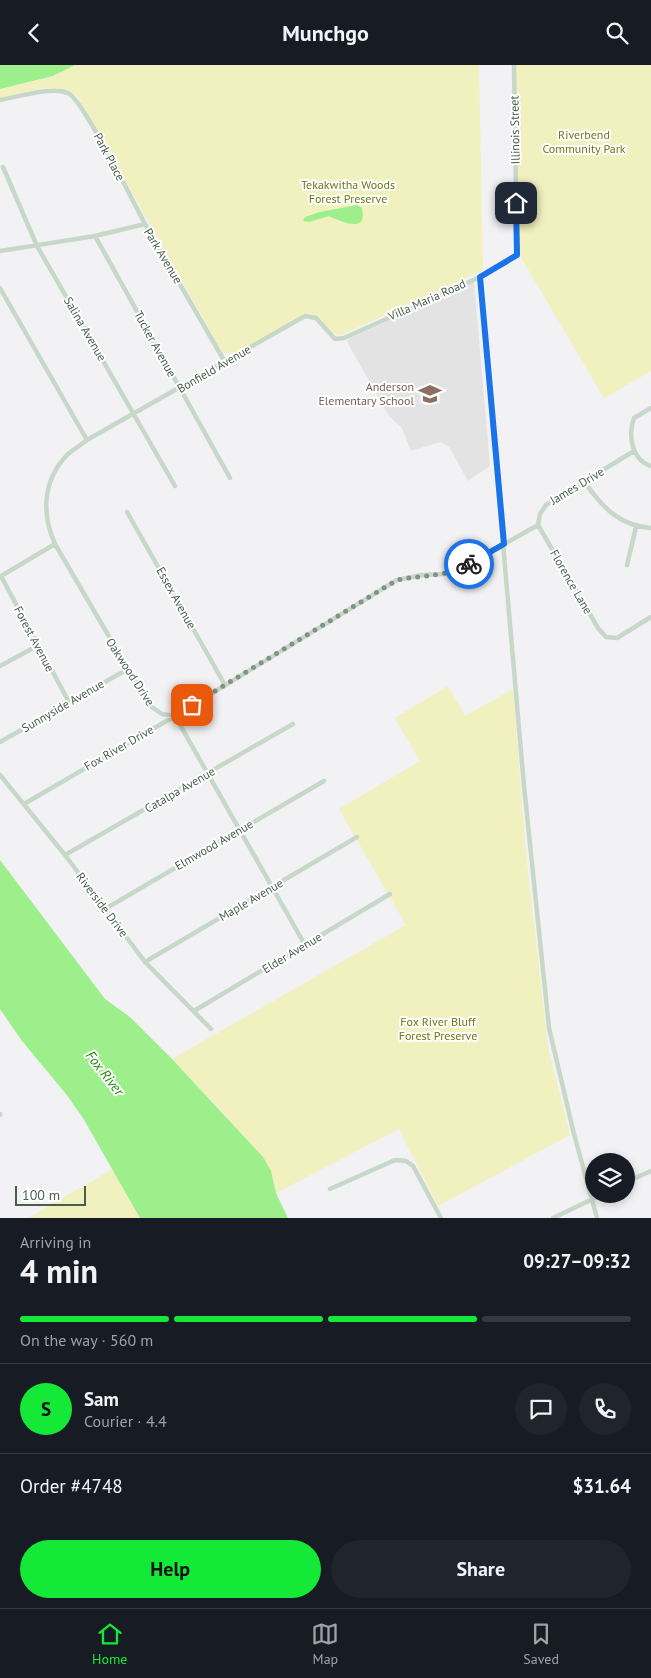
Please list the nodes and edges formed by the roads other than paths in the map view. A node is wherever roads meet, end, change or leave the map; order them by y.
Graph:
1 (514, 65) edge
2 (0, 100) edge
3 (3, 167) dead end
4 (146, 224) junction
5 (95, 235) junction
6 (37, 245) junction
7 (0, 251) edge
8 (517, 255) joint
9 (480, 277) junction
10 (0, 288) edge
11 (335, 339) joint
12 (225, 362) junction
13 (180, 388) junction
14 (651, 408) edge
15 (134, 415) junction
16 (87, 440) junction
17 (634, 451) junction
18 (651, 466) edge
19 (230, 478) dead end
20 (584, 481) junction
21 (175, 486) dead end
22 (127, 512) dead end
23 (538, 525) junction
24 (636, 527) junction
25 (651, 528) edge
26 (55, 544) junction
27 (504, 544) junction
28 (628, 565) dead end
29 (1, 576) edge
30 (651, 617) edge
31 (37, 645) junction
32 (0, 666) edge
33 (126, 670) junction
34 (225, 685) junction
35 (69, 701) junction
36 (175, 716) junction
37 (294, 724) dead end
38 (0, 742) edge
39 (209, 774) junction
40 (0, 775) edge
41 (324, 781) dead end
42 (24, 804) junction
43 (240, 830) junction
44 (358, 837) dead end
45 (65, 855) junction
46 (274, 887) junction
47 (390, 894) dead end
48 (105, 909) junction
49 (305, 945) junction
50 (145, 962) junction
51 (194, 1011) junction
52 (211, 1029) dead end
53 (651, 1171) edge
54 (585, 1174) edge
55 (635, 1178) edge
56 (330, 1189) dead end
57 (585, 1202) edge
58 (593, 1203) edge
59 (442, 1218) edge
60 (553, 1218) edge
61 (597, 1218) edge

1 - 8 street, Illinois Street
2 - 4 street, Park Place
3 - 6 street, Salina Avenue
4 - 5 street, Park Avenue
4 - 12 street, Park Avenue
5 - 6 street, Park Avenue
5 - 13 street, Tucker Avenue
6 - 7 street, Park Avenue
6 - 15 street, Salina Avenue
8 - 9 street, Villa Maria Road
9 - 11 street, Villa Maria Road
9 - 27 street
10 - 16 street
11 - 12 street, Bonfield Avenue
12 - 13 street, Bonfield Avenue
13 - 15 street, Bonfield Avenue
13 - 19 street, Tucker Avenue
14 - 17 street
15 - 16 street, Bonfield Avenue
15 - 21 street, Salina Avenue
16 - 26 street, Oakwood Drive
17 - 18 street
17 - 20 street, James Drive
20 - 23 street, James Drive
20 - 24 street
22 - 34 street, Essex Avenue
23 - 27 street
23 - 30 street, Florence Lane
24 - 25 street
24 - 28 street
26 - 29 street
26 - 33 street, Oakwood Drive
27 - 34 street, Fox River Drive
27 - 54 street
29 - 31 street, Forest Avenue
31 - 32 street
31 - 35 street, Forest Avenue
33 - 35 street, Sunnyside Avenue
33 - 36 street, Oakwood Drive
34 - 36 street, Fox River Drive
35 - 38 street, Sunnyside Avenue
36 - 39 street
36 - 42 street, Fox River Drive
37 - 39 street, Catalpa Avenue
39 - 43 street
39 - 45 street, Catalpa Avenue
40 - 42 street, Riverside Drive
41 - 43 street, Elmwood Avenue
42 - 45 street, Riverside Drive
43 - 46 street
43 - 48 street, Elmwood Avenue
44 - 46 street, Maple Avenue
45 - 48 street, Riverside Drive
46 - 49 street
46 - 50 street, Maple Avenue
47 - 49 street, Elder Avenue
48 - 50 street, Riverside Drive
49 - 51 street, Elder Avenue
50 - 51 street, Riverside Drive
51 - 52 street, Riverside Drive
53 - 55 street
56 - 59 street
57 - 60 street
58 - 61 street

